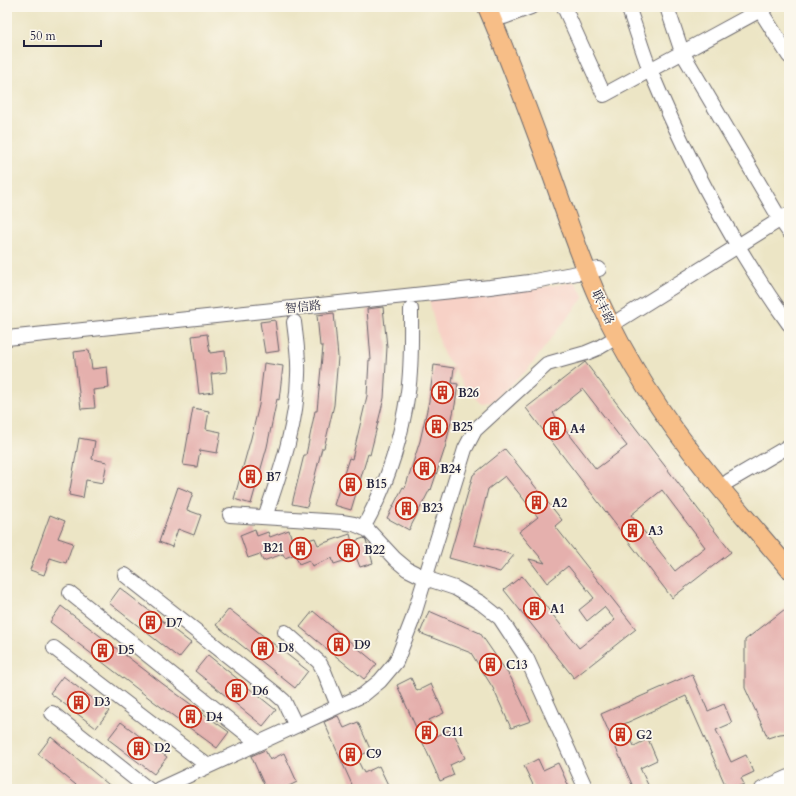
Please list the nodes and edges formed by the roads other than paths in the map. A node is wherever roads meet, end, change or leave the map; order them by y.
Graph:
1 (487, 7) edge
2 (531, 7) edge
3 (564, 7) edge
4 (628, 7) edge
5 (667, 7) edge
6 (761, 8) edge
7 (502, 12) edge
8 (682, 52) junction
9 (789, 56) edge
10 (650, 70) junction
11 (784, 216) edge
12 (789, 232) edge
13 (737, 246) junction
14 (592, 267) junction
15 (410, 309) dead end
16 (621, 319) junction
17 (294, 322) dead end
18 (789, 324) edge
19 (7, 333) edge
20 (618, 337) junction
21 (7, 338) edge
22 (789, 446) edge
23 (729, 481) junction
24 (230, 515) dead end
25 (265, 517) junction
26 (362, 528) junction
27 (789, 553) edge
28 (789, 569) edge
29 (125, 575) dead end
30 (425, 578) junction
31 (70, 593) dead end
32 (285, 632) dead end
33 (54, 648) dead end
34 (338, 706) junction
35 (52, 713) dead end
36 (296, 726) junction
37 (258, 743) junction
38 (208, 766) junction
39 (789, 777) edge
40 (148, 789) edge
41 (159, 789) edge
42 (586, 789) edge
43 (762, 789) edge

1 - 14 main road, 联丰路
2 - 7 street
3 - 10 street
4 - 10 street
5 - 8 street
6 - 8 street
6 - 9 street
7 - 14 main road, 联丰路
8 - 10 street
8 - 11 street
10 - 13 street
11 - 12 street
11 - 13 street
13 - 16 street
13 - 18 street
14 - 16 main road, 联丰路
14 - 19 street, 智信路
14 - 20 main road, 联丰路
14 - 21 street, 智信路
15 - 26 street
16 - 23 main road, 联丰路
17 - 25 street
20 - 28 main road, 联丰路
20 - 30 street
22 - 23 street
23 - 27 main road, 联丰路
24 - 25 street
25 - 26 street
26 - 30 street
29 - 36 street
30 - 34 street
30 - 42 street
31 - 37 street
32 - 34 street
33 - 38 street
34 - 36 street
35 - 40 street
36 - 37 street
37 - 38 street
38 - 41 street
39 - 43 street

